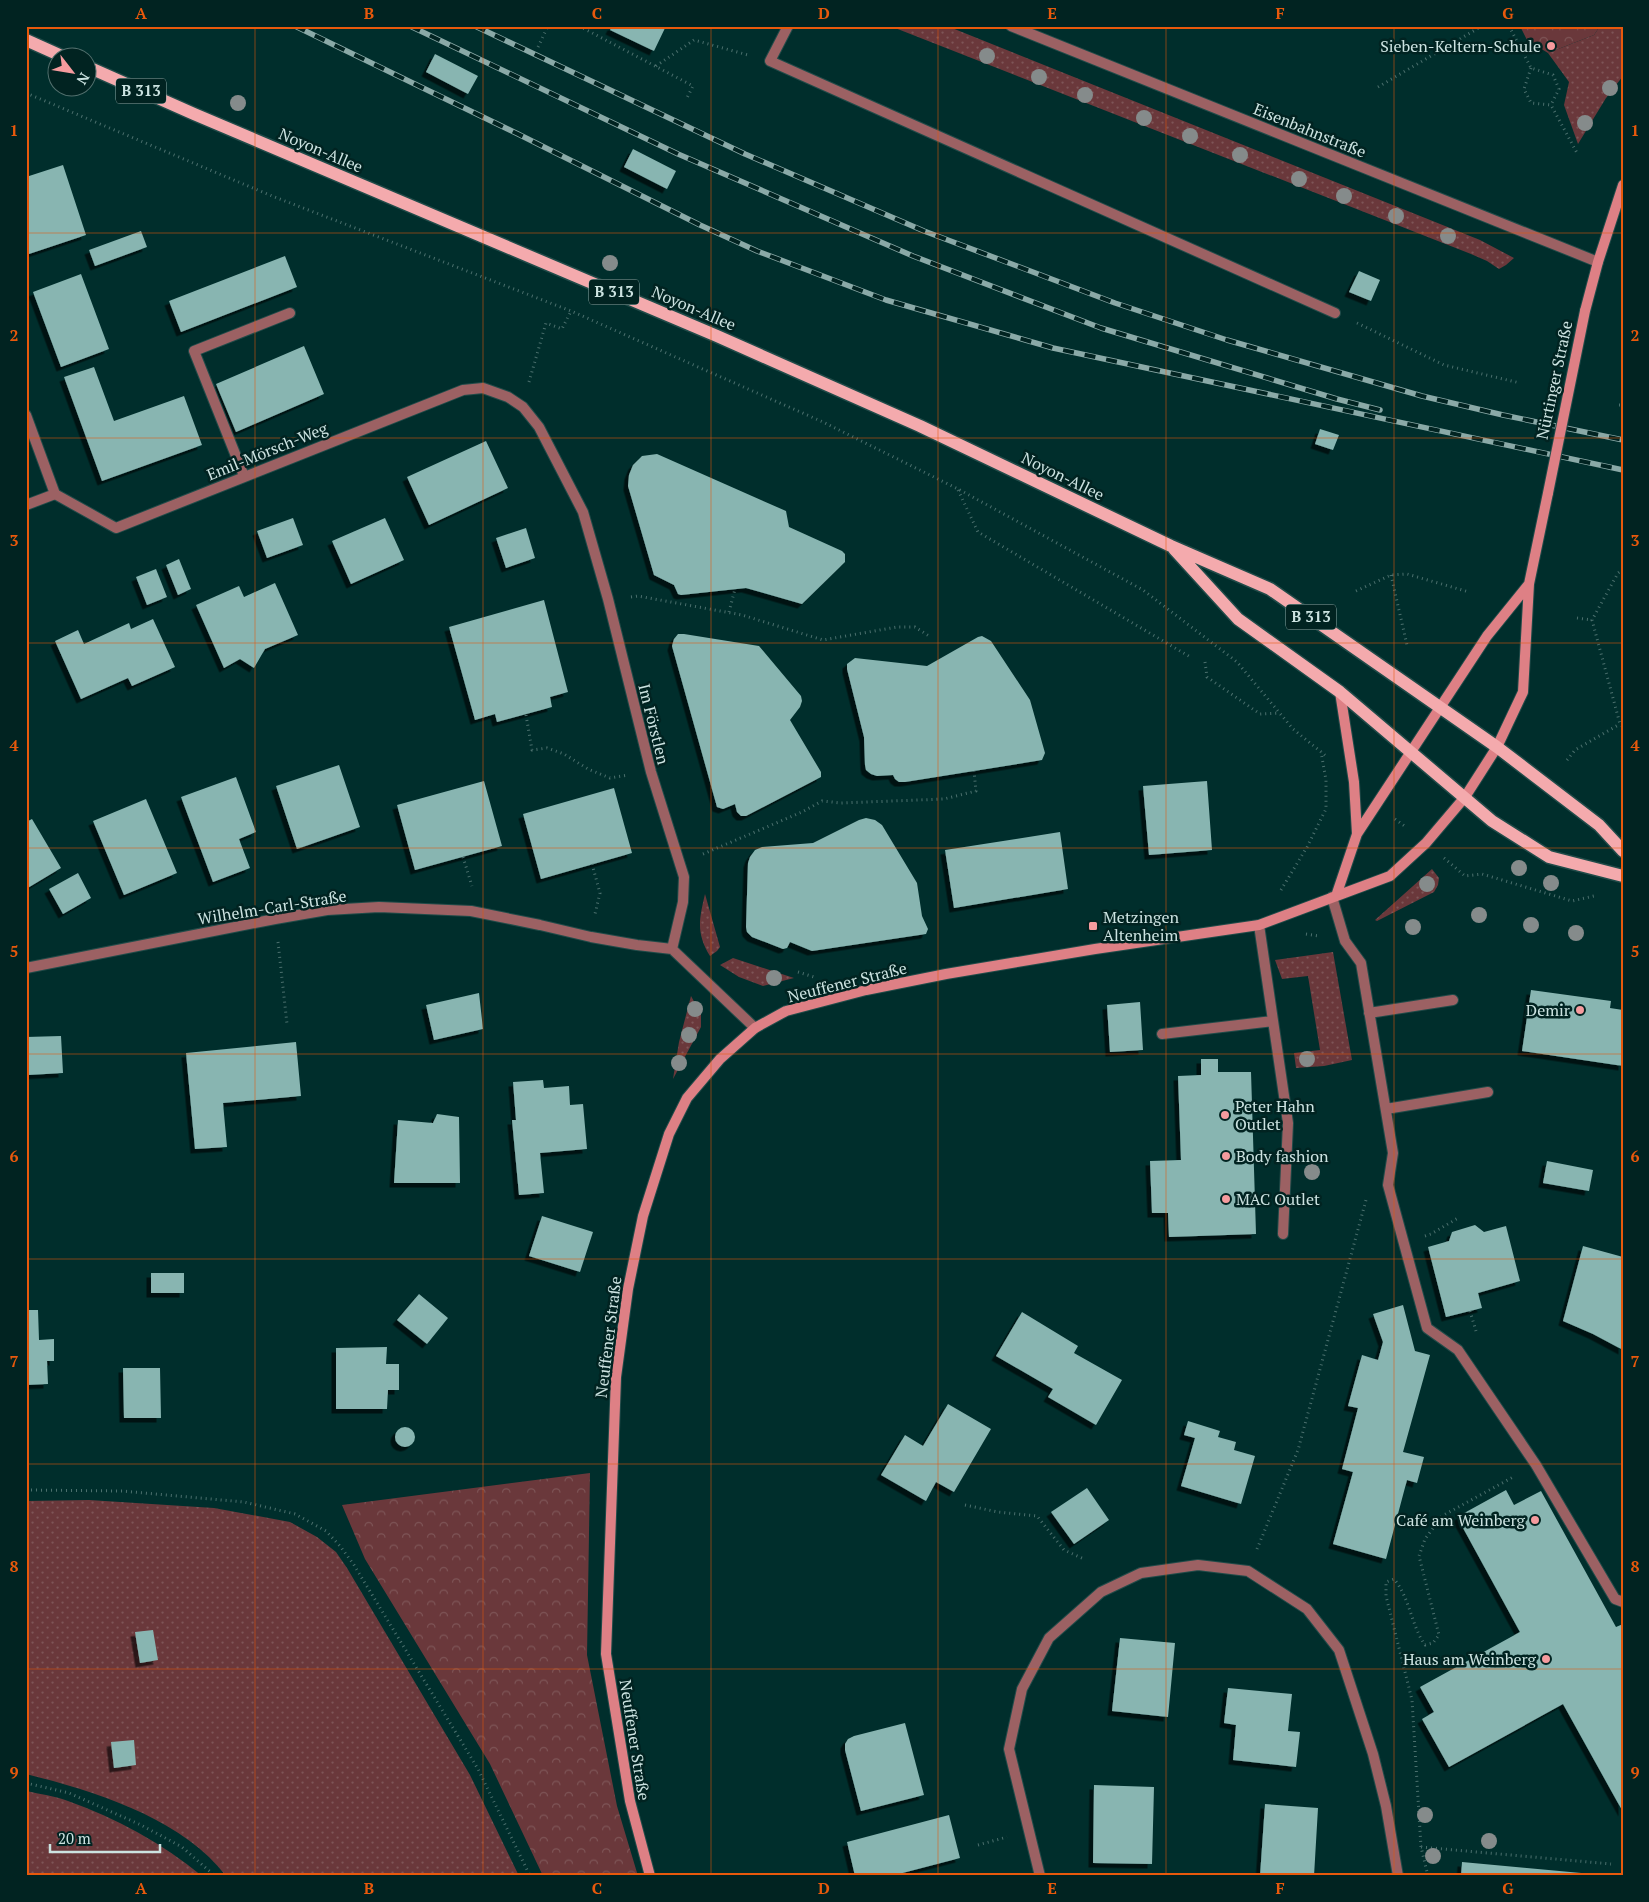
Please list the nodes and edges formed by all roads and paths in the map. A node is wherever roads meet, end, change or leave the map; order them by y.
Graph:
1 (548, 26) edge
2 (579, 26) edge
3 (788, 26) edge
4 (1011, 26) edge
5 (1482, 26) edge
6 (1509, 26) edge
7 (585, 27) edge
8 (26, 40) edge
9 (538, 48) dead end
10 (48, 50) edge
11 (770, 61) junction
12 (656, 66) junction
13 (1531, 68) junction
14 (98, 71) edge
15 (1378, 87) dead end
16 (26, 93) edge
17 (686, 100) dead end
18 (1551, 105) junction
19 (1577, 154) dead end
20 (1623, 185) edge
21 (1598, 262) junction
22 (571, 311) junction
23 (290, 313) dead end
24 (1335, 313) joint
25 (1520, 383) dead end
26 (523, 407) junction
27 (26, 415) edge
28 (244, 476) junction
29 (958, 489) junction
30 (55, 494) junction
31 (26, 505) edge
32 (1171, 546) junction
33 (1623, 569) edge
34 (1391, 575) junction
35 (1529, 584) junction
36 (735, 589) dead end
37 (1356, 591) dead end
38 (1469, 592) dead end
39 (608, 599) junction
40 (729, 612) junction
41 (1577, 618) dead end
42 (1592, 620) junction
43 (929, 636) dead end
44 (1407, 645) dead end
45 (1192, 658) dead end
46 (1205, 662) dead end
47 (1340, 692) junction
48 (1441, 708) junction
49 (1279, 713) junction
50 (526, 715) dead end
51 (1622, 726) edge
52 (1497, 747) junction
53 (1321, 752) junction
54 (1412, 752) junction
55 (1567, 760) dead end
56 (974, 771) dead end
57 (651, 772) junction
58 (1354, 782) junction
59 (1465, 798) junction
60 (1377, 804) junction
61 (1357, 834) junction
62 (1426, 843) junction
63 (1623, 852) edge
64 (703, 854) dead end
65 (463, 857) dead end
66 (592, 864) dead end
67 (1623, 876) edge
68 (1597, 896) dead end
69 (1334, 897) junction
70 (471, 911) junction
71 (275, 918) junction
72 (1259, 925) junction
73 (591, 937) junction
74 (672, 949) junction
75 (26, 968) edge
76 (1453, 1000) dead end
77 (1369, 1013) junction
78 (1273, 1021) junction
79 (287, 1024) dead end
80 (755, 1028) junction
81 (1162, 1034) dead end
82 (1488, 1092) dead end
83 (1386, 1108) junction
84 (1368, 1192) dead end
85 (1458, 1218) dead end
86 (1282, 1234) dead end
87 (1403, 1241) junction
88 (1536, 1465) junction
89 (26, 1490) edge
90 (965, 1505) dead end
91 (1084, 1559) dead end
92 (1248, 1571) junction
93 (1623, 1602) edge
94 (26, 1784) edge
95 (1421, 1847) junction
96 (1611, 1864) dead end
97 (215, 1876) edge
98 (530, 1876) edge
99 (650, 1876) edge
100 (1040, 1876) edge
101 (1398, 1876) edge
102 (1428, 1876) edge

1 - 9 path
2 - 7 path
3 - 11 street
4 - 21 street, Eisenbahnstraße
5 - 15 path
6 - 13 path
7 - 12 path
8 - 10 main road
11 - 12 path
11 - 24 street
12 - 17 path
13 - 18 path
13 - 18 path
14 - 32 main road, Noyon-Allee / B 313
16 - 22 path
18 - 19 path
20 - 21 main road, Nürtinger Straße
21 - 35 main road, Nürtinger Straße, bridge
22 - 26 path
22 - 29 path
23 - 28 street
24 - 25 path
26 - 28 street, Emil-Mörsch-Weg
26 - 39 street, Im Förstlen
27 - 30 street
28 - 30 street, Emil-Mörsch-Weg
29 - 45 path
29 - 49 path
30 - 31 street
32 - 47 main road, Noyon-Allee / B 313
32 - 48 main road, Noyon-Allee / B 313
33 - 42 path
34 - 37 path
34 - 38 path
34 - 44 path
35 - 48 main road, Nürtinger Straße
35 - 52 main road, Nürtinger Straße
36 - 40 path
39 - 40 path
39 - 57 street, Im Förstlen
40 - 43 path
41 - 42 path
42 - 51 path
46 - 49 path
47 - 54 main road, Noyon-Allee / B 313
47 - 58 main road
48 - 52 main road, B 313
48 - 54 main road, Nürtinger Straße
49 - 53 path
50 - 57 path
51 - 55 path
52 - 59 main road, Nürtinger Straße
52 - 63 main road, B 313
53 - 58 path
53 - 72 path
54 - 59 main road, B 313
54 - 60 main road
56 - 64 path
57 - 74 street, Im Förstlen
58 - 61 main road
59 - 62 main road, Nürtinger Straße
59 - 67 main road, B 313
60 - 61 main road
60 - 62 path
61 - 69 main road
62 - 68 path
62 - 69 main road, Nürtinger Straße
65 - 70 path
66 - 73 path
69 - 72 main road, Neuffener Straße
69 - 77 street
70 - 71 street, Wilhelm-Carl-Straße
70 - 73 street, Wilhelm-Carl-Straße
71 - 75 street, Wilhelm-Carl-Straße
71 - 79 path
72 - 78 street
72 - 80 main road, Neuffener Straße
73 - 74 street, Wilhelm-Carl-Straße
74 - 80 street
76 - 77 street
77 - 83 street
78 - 81 street
78 - 86 street
80 - 99 main road, Neuffener Straße
82 - 83 street
83 - 87 street
84 - 92 path
85 - 87 path
87 - 88 street
88 - 93 street
88 - 95 path
89 - 98 path
90 - 91 path
92 - 100 street
92 - 101 street
94 - 97 path
95 - 96 path
95 - 102 path

